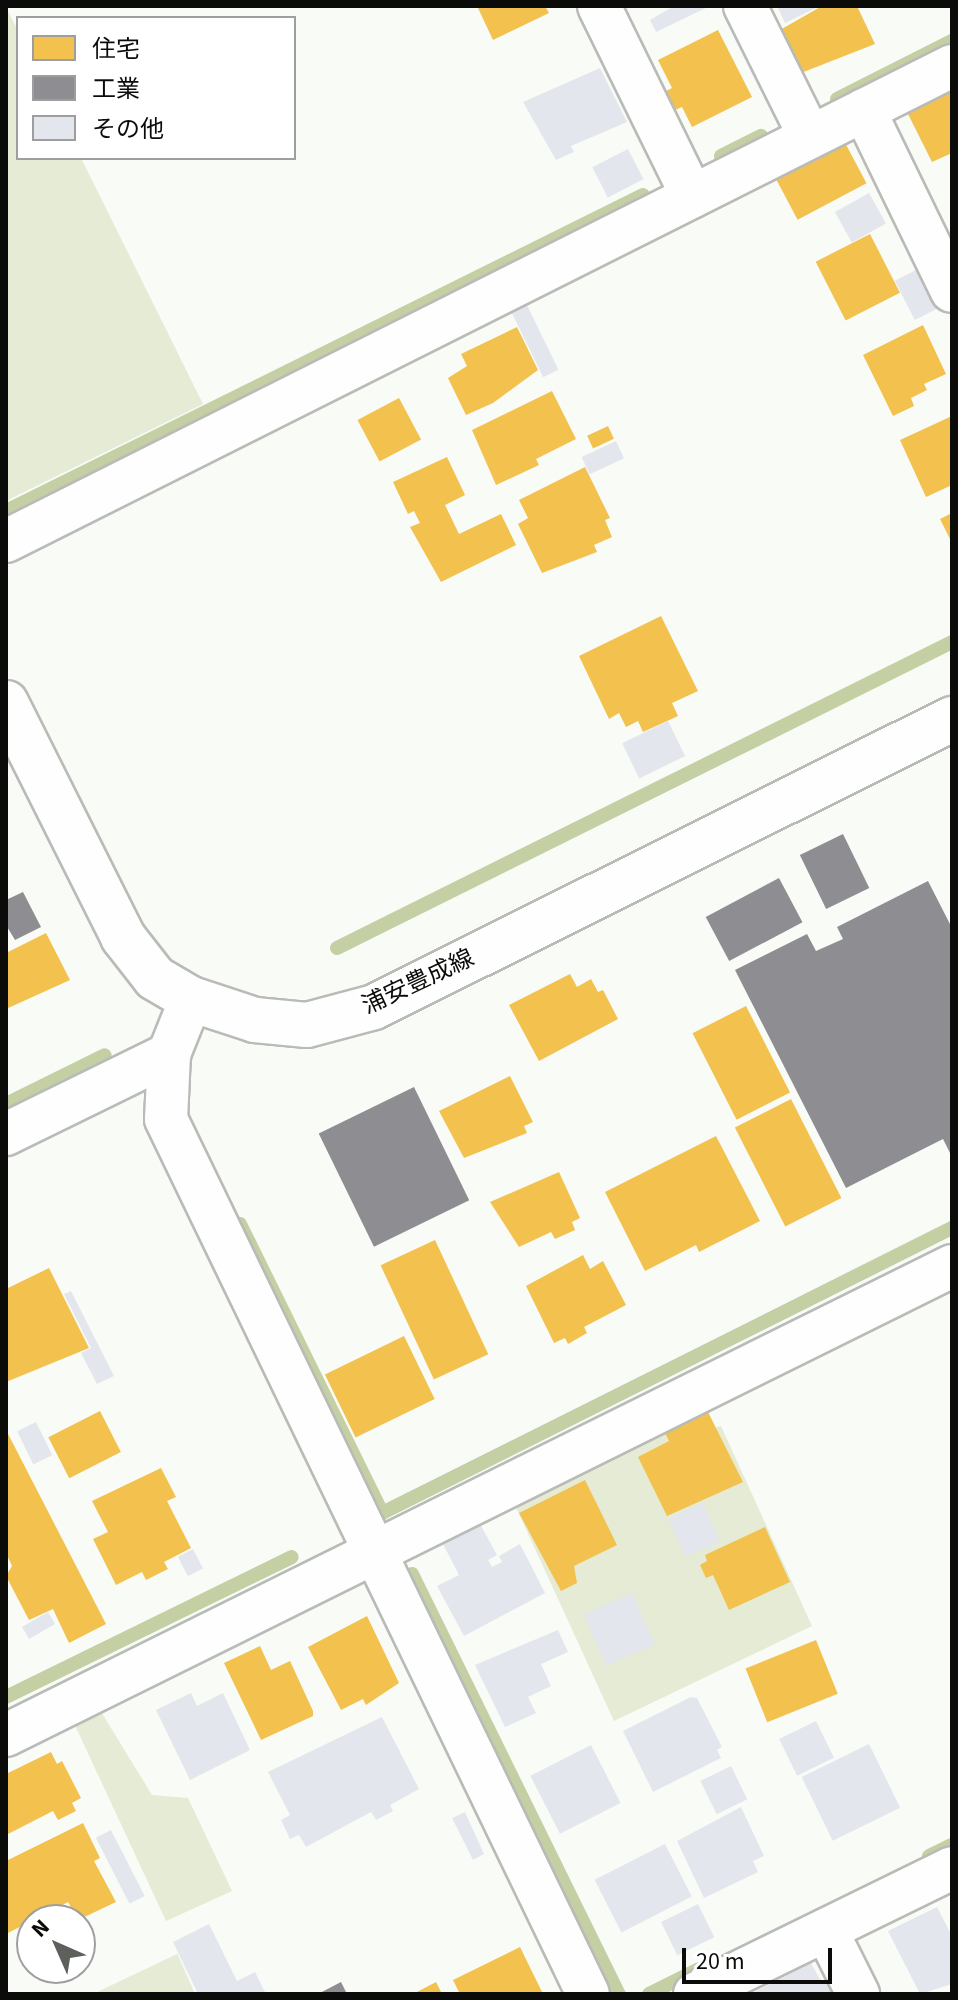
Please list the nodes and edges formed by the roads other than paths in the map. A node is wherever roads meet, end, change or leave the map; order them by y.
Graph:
1 (599, 6) edge
2 (745, 6) edge
3 (952, 66) edge
4 (864, 110) junction
5 (810, 137) junction
6 (692, 196) junction
7 (952, 291) edge
8 (6, 541) edge
9 (6, 703) edge
10 (952, 719) edge
11 (191, 999) junction
12 (169, 1054) junction
13 (6, 1134) edge
14 (952, 1266) edge
15 (374, 1555) junction
16 (6, 1735) edge
17 (952, 1868) edge
18 (826, 1930) junction
19 (588, 1994) edge
20 (695, 1994) edge
21 (858, 1994) edge

1 - 6 street
2 - 5 street
3 - 4 street
4 - 5 street
4 - 7 street
5 - 6 street
6 - 8 street
9 - 11 main road, 浦安豊成線
10 - 11 main road, 浦安豊成線
11 - 12 street
12 - 13 street
12 - 15 street
14 - 15 street
15 - 16 street
15 - 19 street
17 - 18 street
18 - 20 street
18 - 21 street

